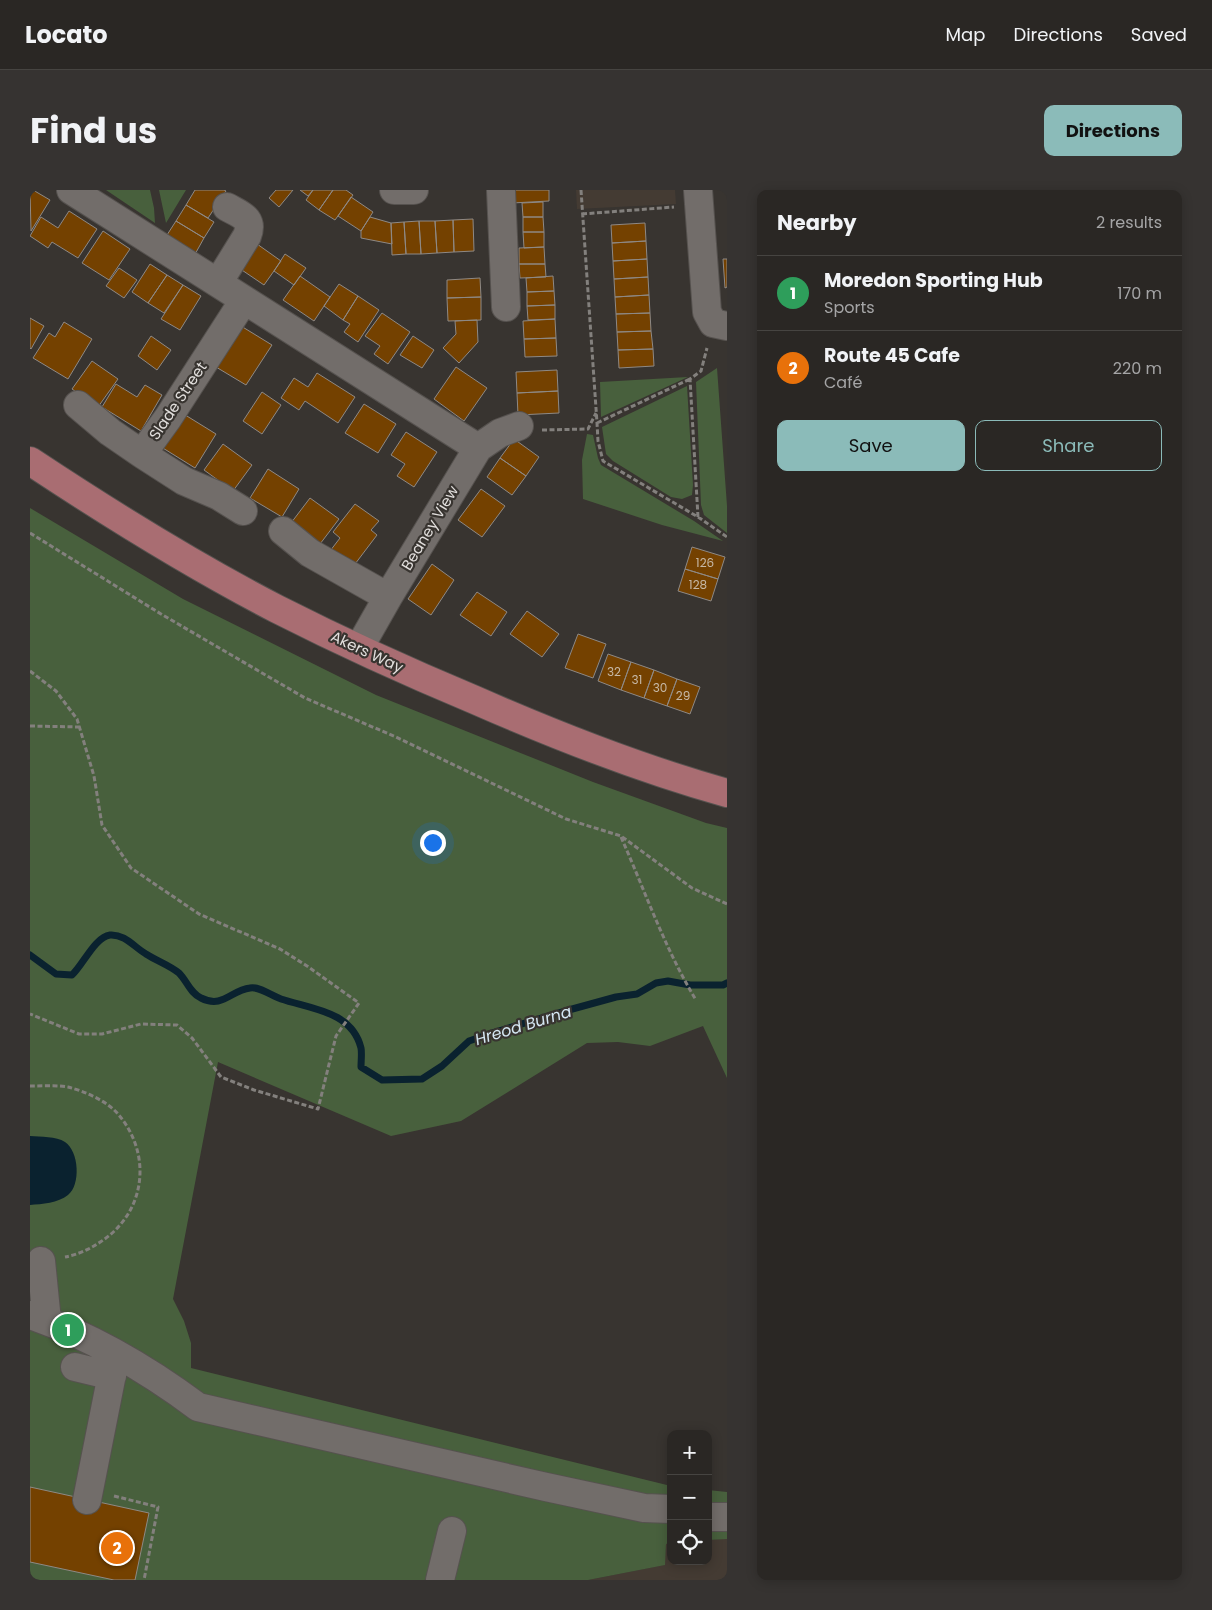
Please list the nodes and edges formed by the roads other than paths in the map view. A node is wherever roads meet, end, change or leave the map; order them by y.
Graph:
1 (71, 190) edge
2 (394, 190) edge
3 (414, 190) edge
4 (501, 190) edge
5 (698, 198) edge
6 (227, 206) dead end
7 (218, 283) junction
8 (244, 300) junction
9 (506, 307) dead end
10 (720, 324) edge
11 (78, 405) dead end
12 (520, 426) road end
13 (478, 448) junction
14 (142, 454) junction
15 (30, 461) edge
16 (243, 511) dead end
17 (283, 531) dead end
18 (388, 597) junction
19 (359, 648) junction
20 (727, 794) edge
21 (41, 1261) road end
22 (38, 1318) edge
23 (114, 1365) junction
24 (75, 1367) dead end
25 (88, 1495) road end
26 (667, 1509) edge
27 (712, 1517) edge
28 (727, 1517) edge
29 (452, 1531) dead end
30 (440, 1580) edge

1 - 7 street
2 - 3 street
4 - 9 street
5 - 10 street
6 - 7 street
7 - 8 street
8 - 13 street
8 - 14 street, Slade Street
11 - 14 street
12 - 13 street, Beaney View
13 - 18 street, Beaney View
14 - 16 street, Slade Street
15 - 19 main road, Akers Way
17 - 18 street
18 - 19 street, Beaney View
19 - 20 main road, Akers Way
21 - 22 street
22 - 23 street
23 - 24 street
23 - 25 street
23 - 26 street
27 - 28 street
29 - 30 street

